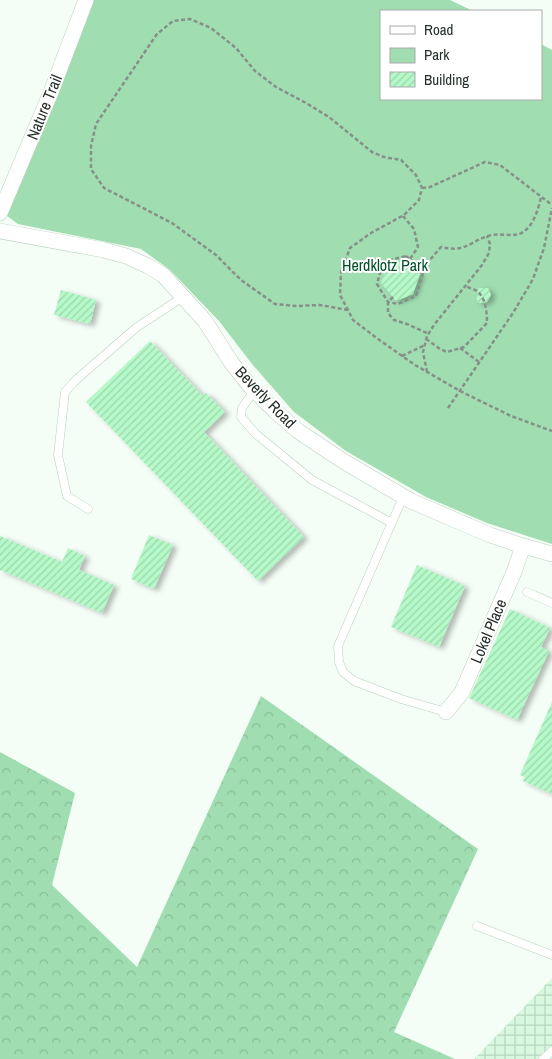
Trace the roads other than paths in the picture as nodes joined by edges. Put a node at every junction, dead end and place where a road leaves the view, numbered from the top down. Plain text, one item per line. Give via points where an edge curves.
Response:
1 (86, 0) edge
2 (0, 213) edge
3 (0, 231) edge
4 (183, 297) junction
5 (254, 390) junction
6 (403, 497) junction
7 (88, 509) dead end
8 (392, 523) junction
9 (523, 546) junction
10 (552, 554) edge
11 (527, 592) dead end
12 (552, 603) edge
13 (446, 712) joint
14 (477, 926) dead end
15 (552, 955) edge
16 (552, 1051) edge
17 (543, 1059) edge

1 - 2 street, Nature Trail
3 - 4 street, Beverly Road via 126,256 163,275
4 - 5 street, Beverly Road
4 - 7 lane via 137,328 65,392 58,456 67,496
5 - 6 street, Beverly Road via 298,431
5 - 8 lane via 242,408 241,417 256,434 312,480
6 - 8 lane
6 - 9 street, Beverly Road
8 - 13 lane via 338,646 339,662 354,681
9 - 10 street, Beverly Road
9 - 13 street, Lokel Place via 462,692
11 - 12 lane
14 - 15 lane
16 - 17 lane

